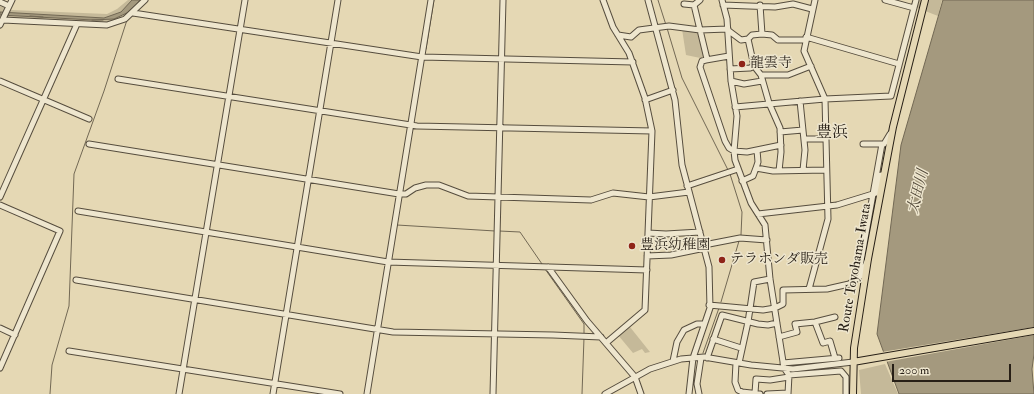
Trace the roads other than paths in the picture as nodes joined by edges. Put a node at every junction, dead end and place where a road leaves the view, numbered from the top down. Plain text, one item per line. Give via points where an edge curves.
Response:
1 (12, 0) edge
2 (145, 0) edge
3 (245, 0) edge
4 (338, 0) edge
5 (430, 0) edge
6 (503, 0) edge
7 (604, 0) edge
8 (648, 0) edge
9 (700, 0) edge
10 (814, 0) edge
11 (885, 0) edge
12 (916, 0) edge
13 (925, 0) edge
14 (0, 2) edge
15 (722, 3) edge
16 (684, 4) dead end
17 (761, 4) edge
18 (694, 6) junction
19 (9, 7) junction
20 (914, 8) junction
21 (812, 9) junction
22 (133, 13) junction
23 (2, 21) edge
24 (77, 24) junction
25 (240, 28) junction
26 (656, 29) junction
27 (700, 30) junction
28 (729, 30) junction
29 (762, 34) junction
30 (618, 35) junction
31 (748, 39) junction
32 (806, 39) junction
33 (331, 43) junction
34 (729, 56) junction
35 (422, 57) junction
36 (707, 59) junction
37 (502, 60) junction
38 (633, 62) junction
39 (899, 64) junction
40 (754, 66) junction
41 (811, 66) junction
42 (730, 70) junction
43 (760, 74) junction
44 (118, 79) dead end
45 (0, 81) edge
46 (731, 81) junction
47 (762, 81) junction
48 (673, 90) junction
49 (229, 95) junction
50 (825, 99) junction
51 (43, 100) junction
52 (645, 100) junction
53 (800, 101) junction
54 (769, 103) junction
55 (735, 107) junction
56 (320, 111) junction
57 (88, 119) dead end
58 (410, 125) junction
59 (499, 129) junction
60 (892, 129) junction
61 (803, 130) junction
62 (652, 131) junction
63 (780, 132) junction
64 (804, 139) junction
65 (826, 139) junction
66 (89, 144) dead end
67 (863, 144) dead end
68 (882, 144) junction
69 (781, 145) junction
70 (757, 150) junction
71 (734, 151) junction
72 (218, 164) junction
73 (885, 167) junction
74 (756, 168) junction
75 (738, 169) junction
76 (803, 170) junction
77 (826, 170) junction
78 (779, 171) junction
79 (308, 179) junction
80 (742, 181) junction
81 (687, 186) junction
82 (689, 192) junction
83 (399, 194) junction
84 (873, 194) junction
85 (649, 196) junction
86 (0, 197) edge
87 (498, 197) junction
88 (0, 205) edge
89 (827, 206) junction
90 (78, 211) dead end
91 (877, 212) junction
92 (758, 214) junction
93 (868, 219) junction
94 (207, 232) junction
95 (700, 232) junction
96 (648, 233) junction
97 (767, 240) junction
98 (297, 247) junction
99 (705, 247) junction
100 (647, 256) junction
101 (868, 259) junction
102 (388, 262) junction
103 (496, 266) junction
104 (548, 267) junction
105 (647, 270) junction
106 (770, 279) junction
107 (858, 279) junction
108 (76, 280) dead end
109 (809, 289) junction
110 (196, 300) junction
111 (709, 305) junction
112 (775, 308) junction
113 (750, 309) junction
114 (286, 315) junction
115 (835, 317) dead end
116 (748, 322) junction
117 (815, 322) junction
118 (777, 323) junction
119 (704, 324) junction
120 (0, 328) edge
121 (377, 330) junction
122 (1034, 331) edge
123 (15, 335) junction
124 (494, 335) junction
125 (601, 337) junction
126 (779, 337) junction
127 (714, 339) junction
128 (606, 343) junction
129 (741, 348) junction
130 (69, 351) dead end
131 (693, 358) junction
132 (704, 358) junction
133 (673, 361) junction
134 (853, 362) junction
135 (737, 363) junction
136 (784, 366) junction
137 (0, 368) edge
138 (183, 368) junction
139 (789, 376) junction
140 (635, 377) junction
141 (275, 383) junction
142 (608, 393) edge
143 (741, 393) edge
144 (788, 393) edge
145 (179, 394) edge
146 (273, 394) edge
147 (340, 394) edge
148 (366, 394) edge
149 (493, 394) edge
150 (641, 394) edge
151 (689, 394) edge
152 (699, 394) edge
153 (756, 394) edge
154 (767, 394) edge
155 (846, 394) edge
156 (853, 394) edge

1 - 19 street
2 - 22 street
3 - 25 street
4 - 33 street
5 - 35 street
6 - 37 street
7 - 30 street
8 - 26 street
9 - 18 street
10 - 21 street
11 - 20 street
12 - 20 street
13 - 60 main road, Route Toyohama-Iwata
14 - 19 street
15 - 17 street
15 - 28 street
16 - 18 street
17 - 21 street via 775,7 793,4
17 - 29 street
18 - 27 street
19 - 23 street
20 - 39 street
21 - 32 street
22 - 24 street via 125,19 107,25
22 - 25 street
23 - 24 street
24 - 51 street
25 - 33 street
25 - 49 street
26 - 27 street via 676,26
26 - 30 street via 639,30 631,37
26 - 48 street
27 - 28 street
27 - 36 street
28 - 31 street via 742,40
28 - 34 street
29 - 31 street via 752,35
29 - 32 street via 775,36 778,40
30 - 38 street
31 - 40 street
32 - 39 street
32 - 41 street via 804,51
33 - 35 street
33 - 56 street
34 - 36 street
34 - 42 street
35 - 37 street
35 - 58 street
36 - 71 street via 700,67 725,141
37 - 38 street
37 - 59 street
38 - 52 street
39 - 50 street via 891,96
40 - 42 street
40 - 43 street
41 - 43 street via 788,75
41 - 50 street
42 - 46 street
43 - 47 street
44 - 49 street
45 - 51 street
46 - 47 street via 744,84
46 - 55 street
47 - 54 street
48 - 52 street
48 - 81 street
49 - 56 street
49 - 72 street
50 - 53 street
50 - 65 street
51 - 57 street
51 - 86 street
52 - 62 street
53 - 54 street
53 - 61 street
54 - 55 street
54 - 63 street
55 - 71 street via 737,116
56 - 58 street
56 - 79 street
58 - 59 street
58 - 83 street
59 - 62 street
59 - 87 street
60 - 68 street via 885,144
60 - 73 main road, Route Toyohama-Iwata
61 - 63 street
61 - 64 street
62 - 85 street
63 - 69 street
64 - 65 street
64 - 76 street
65 - 77 street
66 - 72 street
67 - 68 street
68 - 84 street
69 - 70 street
69 - 78 street
70 - 71 street
70 - 74 street
71 - 75 street
72 - 79 street
72 - 94 street
73 - 84 street via 876,193
73 - 91 main road, Route Toyohama-Iwata
74 - 78 street
74 - 80 street via 753,176
75 - 80 street
75 - 81 street
76 - 77 street
76 - 78 street
77 - 89 street
79 - 83 street
79 - 98 street
80 - 92 street
81 - 82 street
82 - 85 street
82 - 95 street
83 - 87 street via 406,194 426,185 438,185 468,196
83 - 102 street
84 - 89 street
84 - 93 street
85 - 87 street via 618,193 591,200
85 - 96 street
87 - 103 street
88 - 123 street via 60,231
89 - 92 street
89 - 109 street via 828,219
90 - 94 street
91 - 93 street via 871,220
91 - 101 main road, Route Toyohama-Iwata
92 - 97 street via 765,225
93 - 107 street
94 - 98 street
94 - 110 street
95 - 96 street
95 - 99 street
96 - 100 street
97 - 99 street via 740,238
97 - 106 street
98 - 102 street
98 - 114 street
99 - 100 street via 671,255
99 - 111 street via 709,267
100 - 105 street
101 - 107 street
101 - 134 main road, Route Toyohama-Iwata
102 - 103 street
102 - 121 street
103 - 104 street
103 - 124 street
104 - 105 street
104 - 125 street
105 - 128 street via 645,310
106 - 112 street
106 - 113 street via 754,282
107 - 109 street via 837,288
108 - 110 street
109 - 112 street via 784,290 783,304
110 - 114 street
110 - 138 street
111 - 113 street
111 - 119 street
112 - 113 street
112 - 118 street
113 - 116 street
114 - 121 street
114 - 141 street
115 - 117 street
116 - 118 street via 768,325
116 - 127 street via 722,315
116 - 129 street
117 - 126 street via 795,324 797,332
117 - 136 street via 823,343 830,341 837,358
118 - 126 street
119 - 131 street
119 - 133 street via 697,324 684,330 677,342
120 - 123 street
121 - 124 street
121 - 148 street
122 - 134 main road
123 - 137 street
124 - 125 street via 553,334
124 - 149 street
125 - 128 street
126 - 136 street
127 - 129 street
127 - 132 street
128 - 140 street
129 - 135 street
130 - 138 street
131 - 132 street
131 - 133 street
131 - 151 street
132 - 135 street
132 - 152 street via 697,384
133 - 140 street
134 - 136 street via 814,367
134 - 156 main road, Route Toyohama-Iwata
135 - 136 street
135 - 143 street via 735,382
136 - 139 street
138 - 141 street
138 - 145 street
139 - 144 street
139 - 153 street via 770,380 756,378
139 - 155 street via 841,371 846,377
140 - 142 street
140 - 150 street
141 - 146 street
141 - 147 street
143 - 153 street
144 - 154 street

